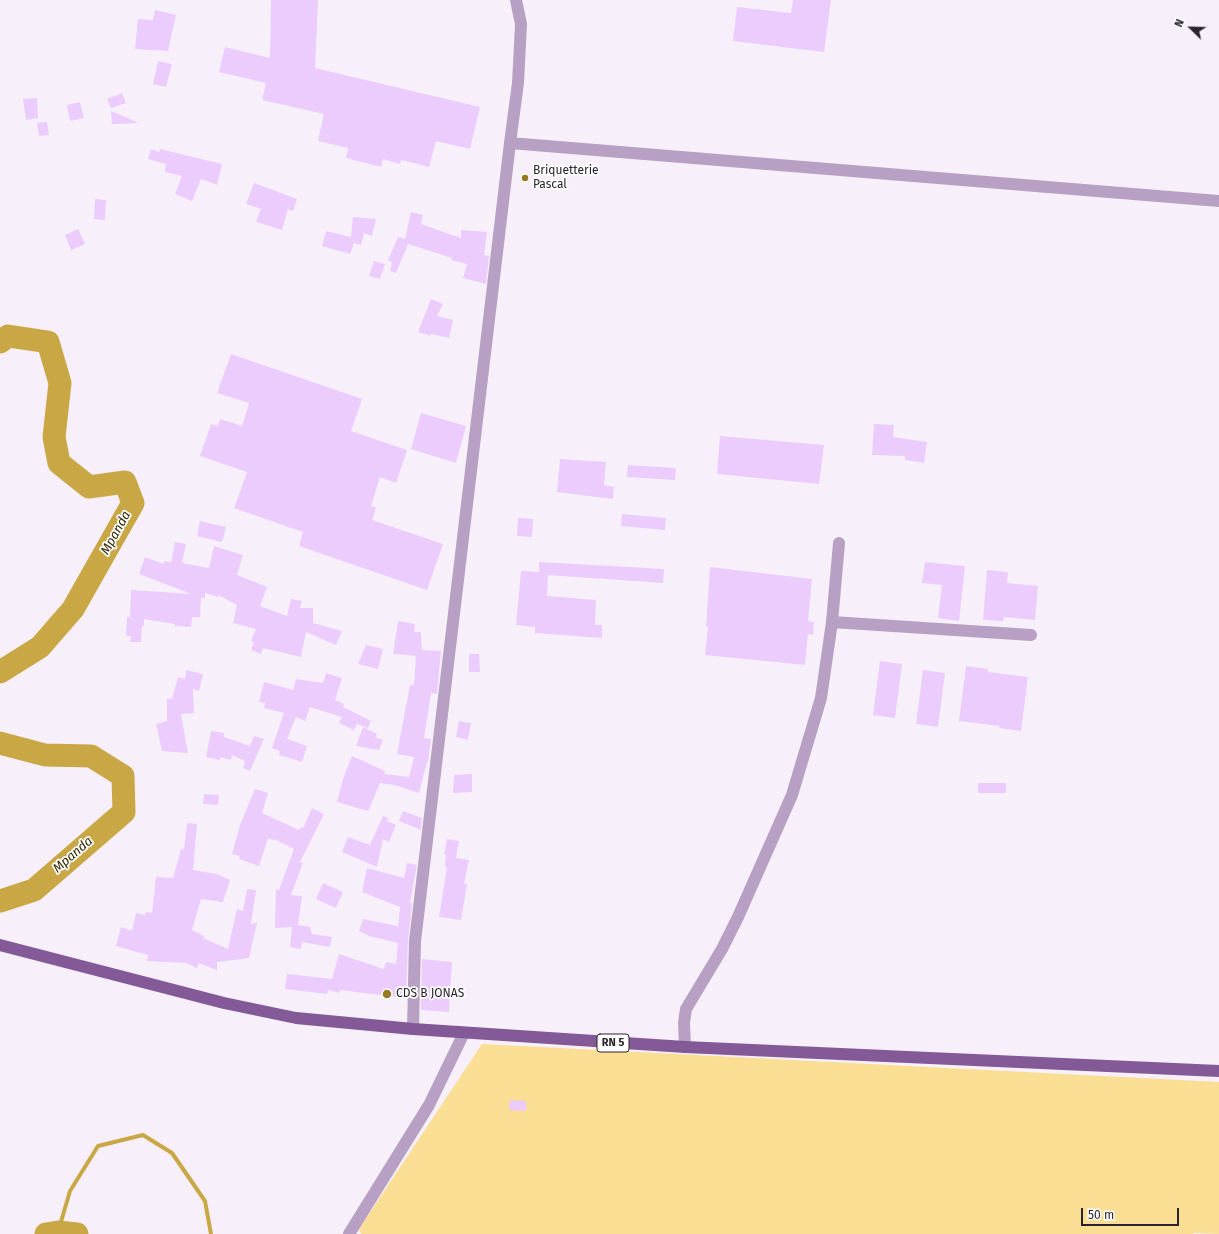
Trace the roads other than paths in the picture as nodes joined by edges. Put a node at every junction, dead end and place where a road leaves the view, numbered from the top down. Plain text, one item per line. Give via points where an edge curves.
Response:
1 (516, 0) edge
2 (510, 143) junction
3 (1219, 201) edge
4 (839, 543) dead end
5 (832, 622) junction
6 (1031, 635) dead end
7 (0, 945) edge
8 (412, 1029) junction
9 (464, 1033) junction
10 (685, 1048) junction
11 (1219, 1071) edge
12 (349, 1234) edge

1 - 2 street via 521,24 518,83
2 - 3 street
2 - 8 street via 415,941
4 - 5 street
5 - 6 street
5 - 10 street via 821,698 792,795 738,917 686,1009
7 - 8 main road, RN 5 via 217,1001 296,1018
8 - 9 main road, RN 5
9 - 10 main road, RN 5
9 - 12 street via 428,1105
10 - 11 main road, RN 5

